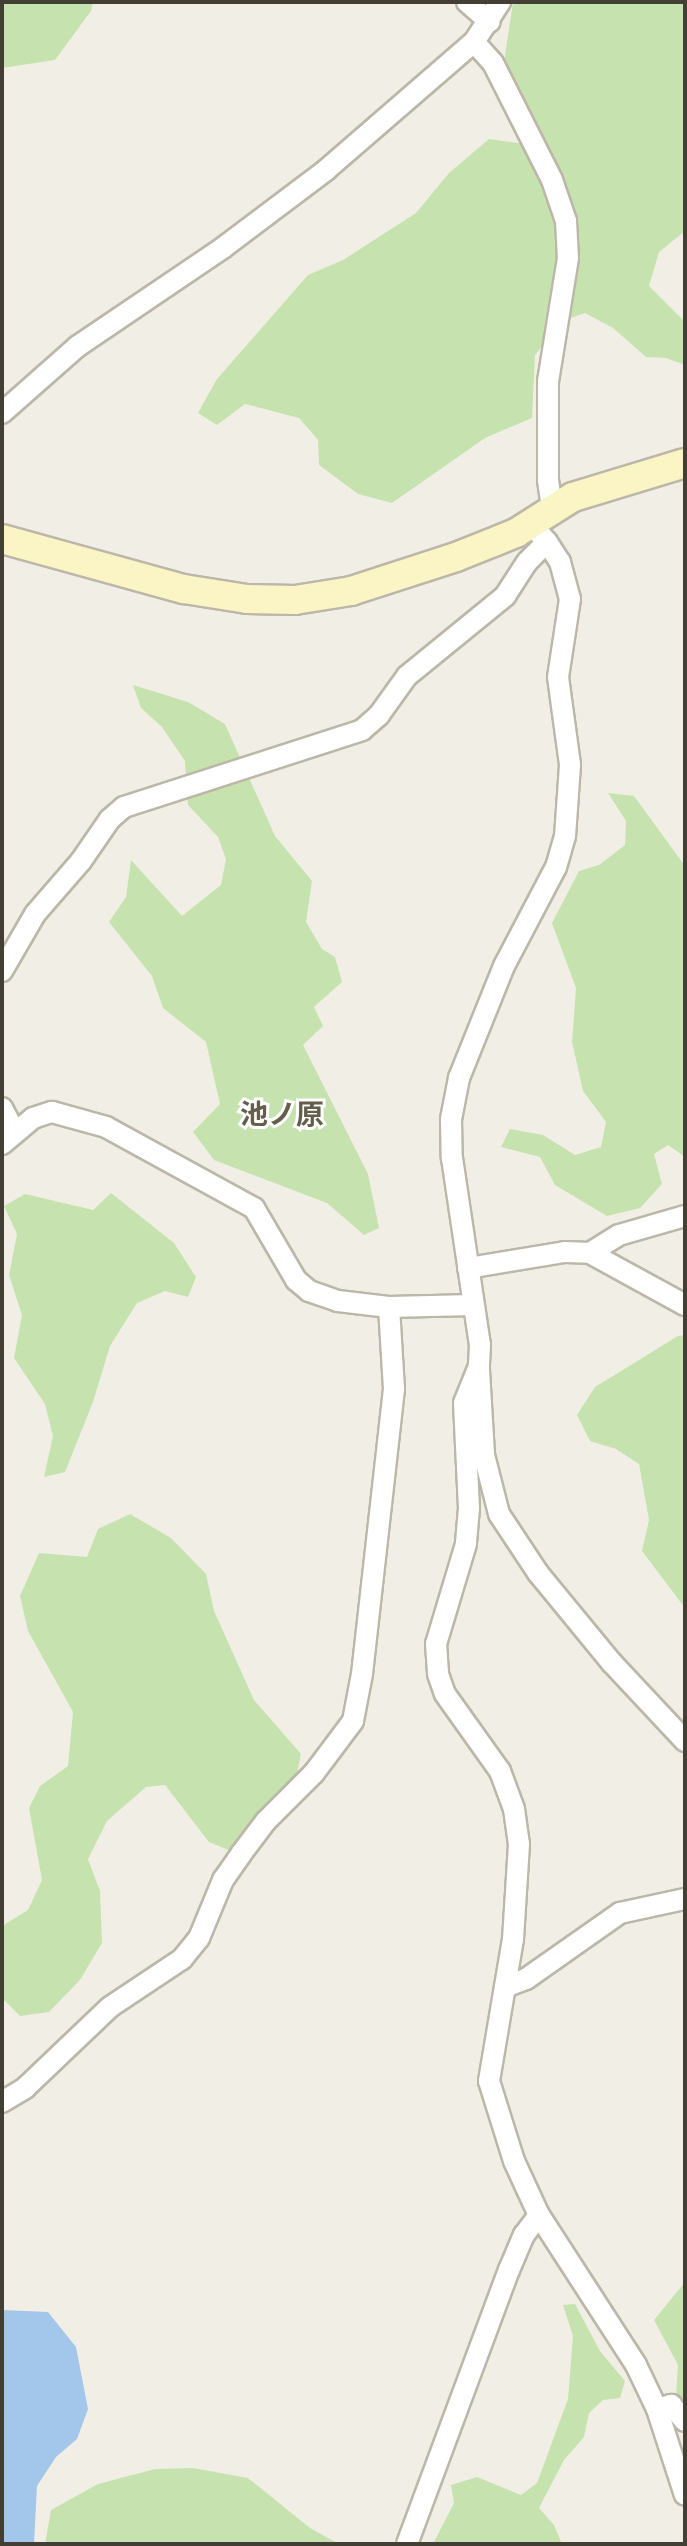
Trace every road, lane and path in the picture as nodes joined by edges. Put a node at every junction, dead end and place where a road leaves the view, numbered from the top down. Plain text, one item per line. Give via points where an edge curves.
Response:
1 (467, 2) edge
2 (500, 2) edge
3 (490, 22) junction
4 (474, 42) junction
5 (2, 413) edge
6 (685, 463) edge
7 (543, 525) junction
8 (2, 539) edge
9 (2, 971) edge
10 (2, 1108) edge
11 (8, 1138) edge
12 (685, 1216) edge
13 (590, 1253) junction
14 (468, 1268) junction
15 (473, 1305) junction
16 (685, 1305) edge
17 (389, 1307) junction
18 (479, 1366) junction
19 (685, 1741) edge
20 (685, 1899) edge
21 (505, 1987) junction
22 (2, 2102) edge
23 (539, 2215) junction
24 (657, 2409) junction
25 (685, 2421) edge
26 (685, 2495) edge
27 (407, 2544) edge

1 - 3 street
2 - 3 street
3 - 4 street
4 - 5 street via 326,170 78,346
4 - 7 street via 493,63 552,180 566,221 568,258 548,382
6 - 7 main road via 573,497
7 - 8 main road via 351,591 295,600 184,589
7 - 9 street via 505,596 407,676 362,730 124,807 35,914
7 - 14 street via 570,599 558,677 570,765 565,836 556,867 504,966 459,1078 451,1119 452,1158
10 - 11 street
11 - 17 street via 33,1118 52,1112 106,1127 254,1208 296,1280 309,1291 338,1301
12 - 13 street via 619,1235
13 - 14 street via 565,1252
13 - 16 street
14 - 15 street
15 - 17 street
15 - 18 street
17 - 22 street via 394,1389 353,1721 241,1854 223,1880 199,1938 182,1959 110,2007 25,2088
18 - 19 street via 484,1455 499,1514 538,1573
18 - 21 street via 464,1403 466,1544 436,1644 445,1694 500,1771 514,1809 519,1844
20 - 21 street via 620,1913 526,1979
21 - 23 street via 489,2081 514,2161
23 - 24 street via 636,2365
23 - 27 street via 509,2270
24 - 25 street via 671,2405
24 - 26 street

